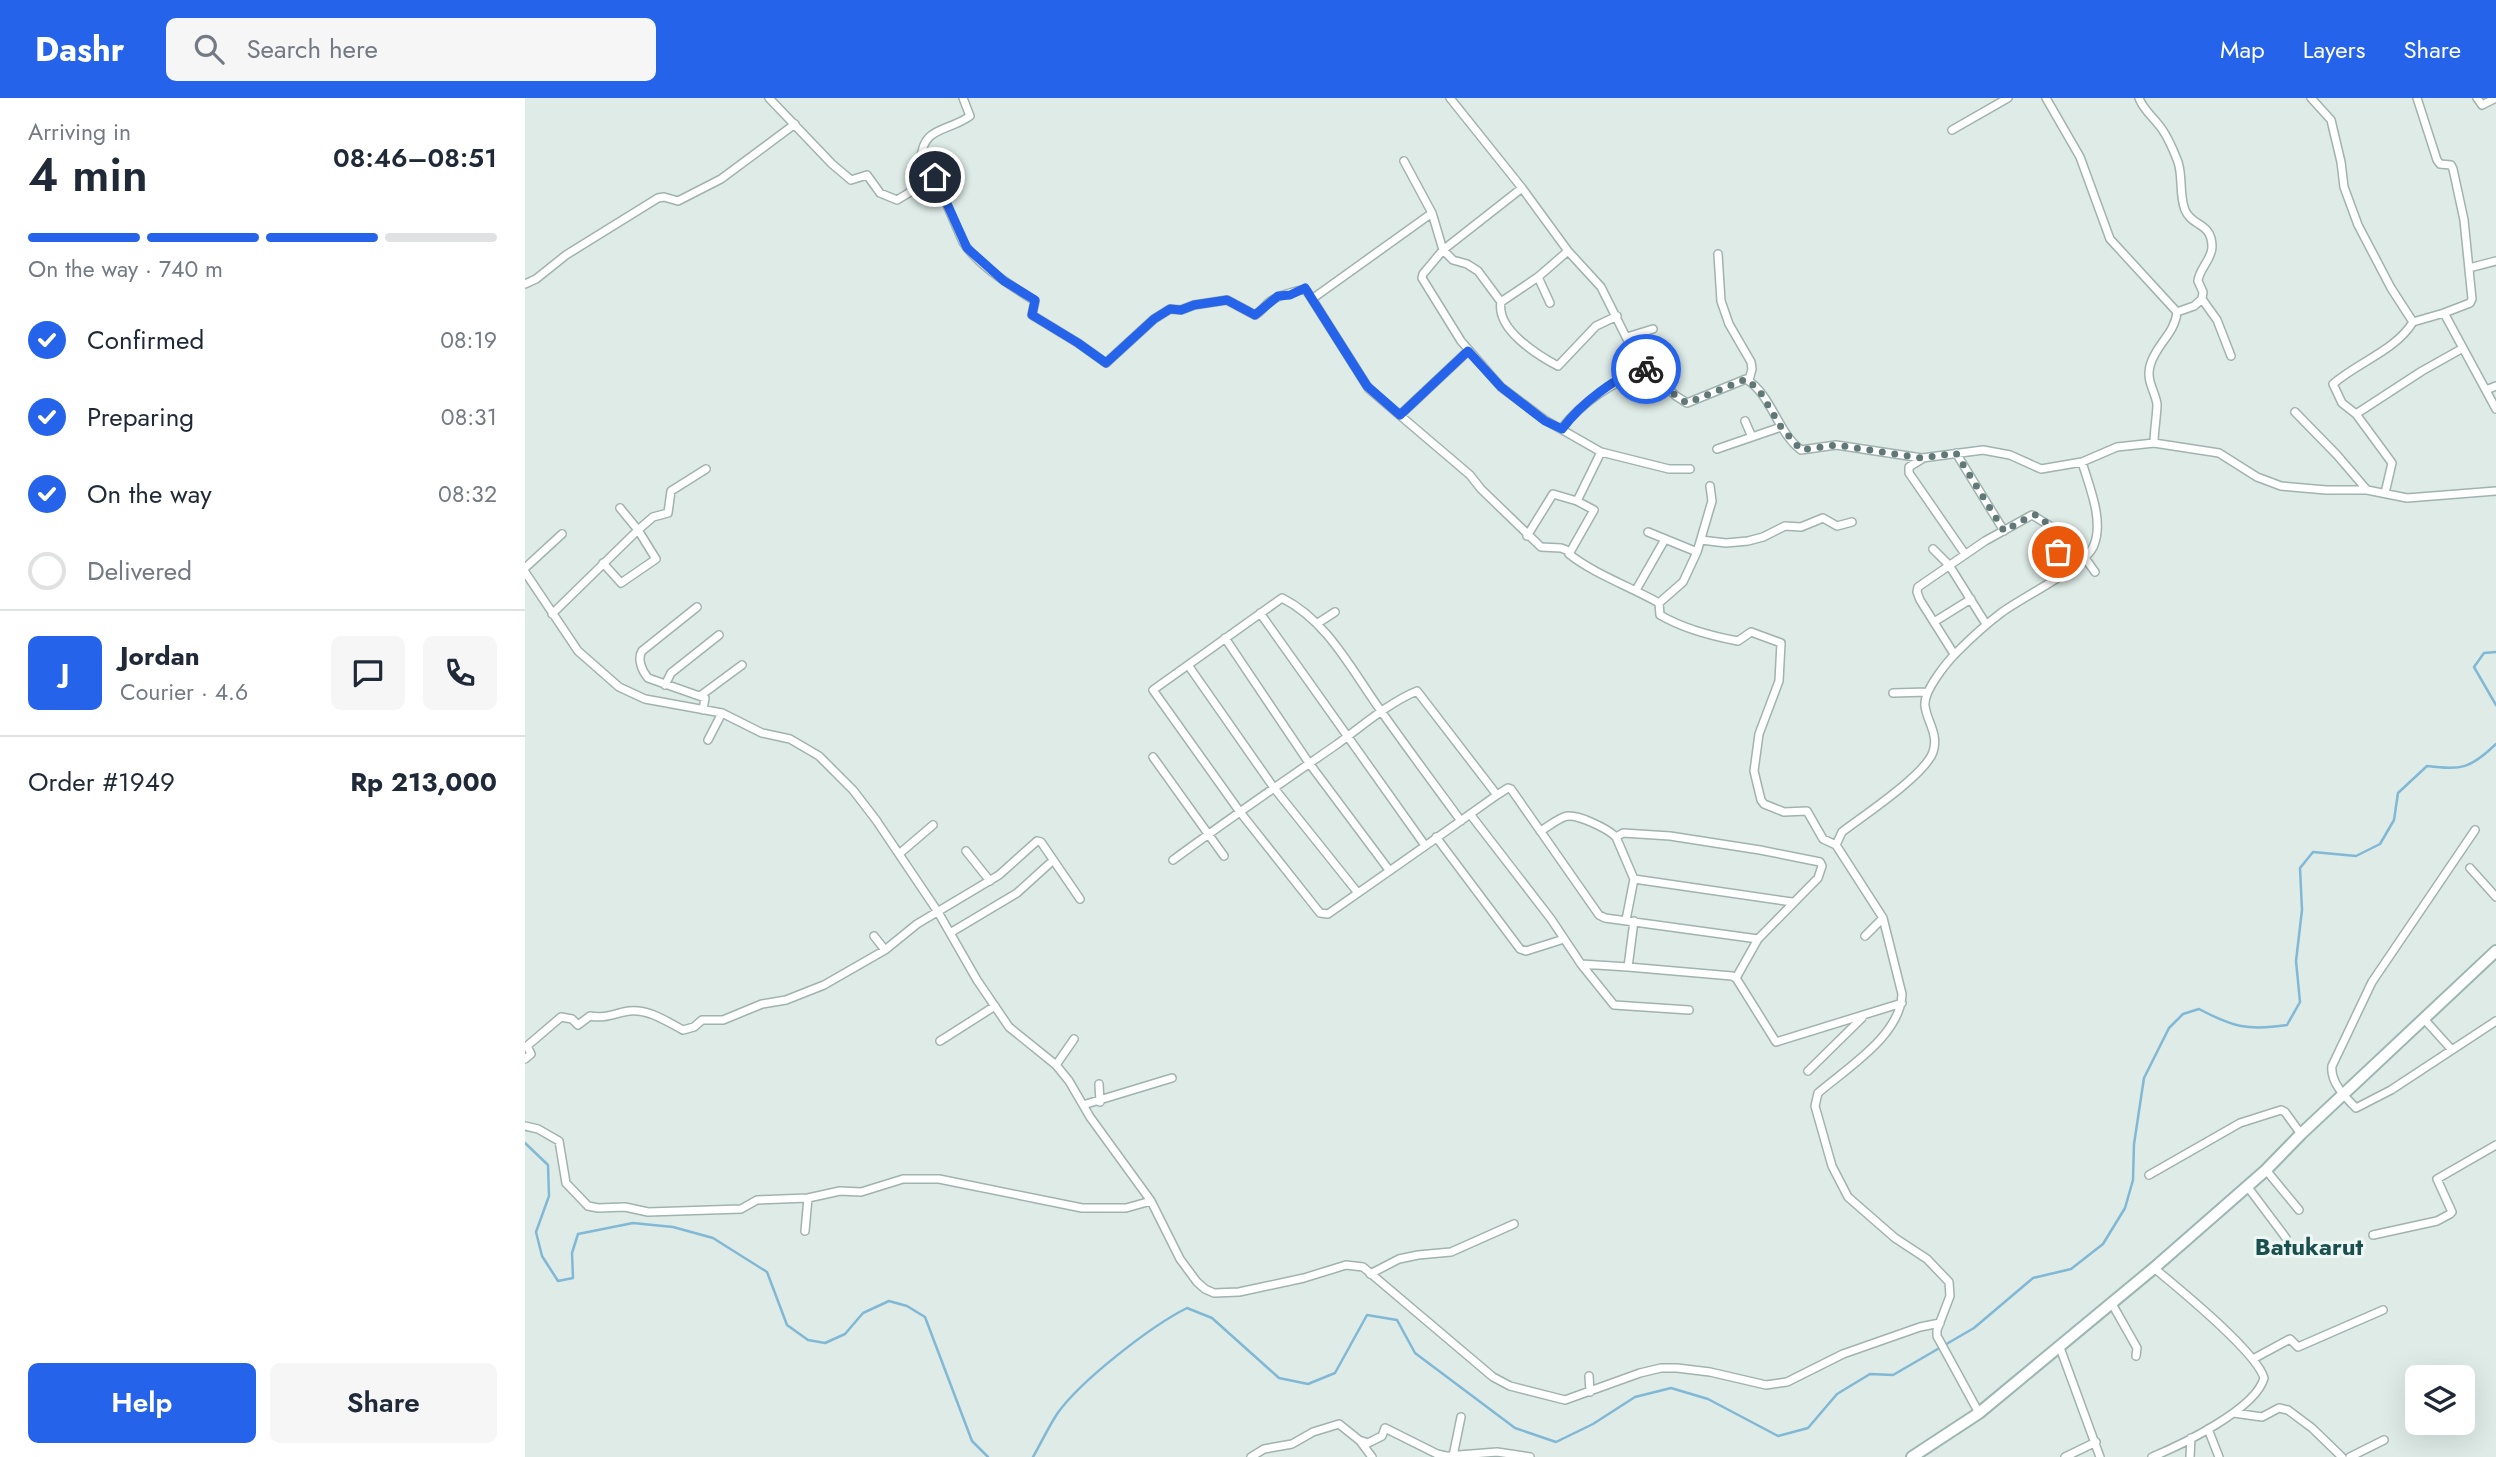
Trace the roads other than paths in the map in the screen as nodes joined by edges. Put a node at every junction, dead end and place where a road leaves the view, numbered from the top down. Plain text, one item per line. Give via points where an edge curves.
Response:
1 (769, 98) edge
2 (963, 98) edge
3 (1450, 98) edge
4 (2008, 98) edge
5 (2046, 98) edge
6 (2139, 98) edge
7 (2311, 98) edge
8 (2417, 98) edge
9 (2477, 98) edge
10 (2496, 98) edge
11 (795, 124) junction
12 (1952, 130) dead end
13 (1404, 161) dead end
14 (935, 177) junction
15 (1522, 188) junction
16 (1432, 213) junction
17 (1443, 250) junction
18 (1568, 251) junction
19 (1718, 254) dead end
20 (2496, 261) edge
21 (2469, 268) junction
22 (1538, 276) junction
23 (525, 284) edge
24 (1312, 299) junction
25 (2202, 299) junction
26 (1501, 302) junction
27 (1550, 303) dead end
28 (2177, 312) junction
29 (2444, 313) junction
30 (1617, 316) junction
31 (2413, 322) junction
32 (1653, 329) dead end
33 (1627, 337) junction
34 (2463, 348) junction
35 (1468, 351) junction
36 (2231, 356) dead end
37 (1645, 368) junction
38 (1749, 380) junction
39 (2496, 386) edge
40 (2486, 390) junction
41 (2496, 409) edge
42 (2295, 412) dead end
43 (2356, 414) junction
44 (1400, 415) junction
45 (1745, 421) dead end
46 (1781, 427) junction
47 (1562, 429) junction
48 (1752, 437) junction
49 (2154, 443) junction
50 (1717, 449) dead end
51 (1601, 452) junction
52 (1956, 453) junction
53 (1922, 458) junction
54 (2082, 462) junction
55 (706, 469) dead end
56 (1690, 469) dead end
57 (1710, 486) dead end
58 (2367, 489) junction
59 (2496, 491) edge
60 (2385, 493) junction
61 (1577, 501) junction
62 (620, 508) dead end
63 (1853, 522) dead end
64 (638, 530) junction
65 (2004, 531) junction
66 (1648, 532) dead end
67 (562, 534) dead end
68 (1527, 536) junction
69 (1701, 540) junction
70 (1664, 541) junction
71 (1933, 549) dead end
72 (1569, 551) junction
73 (1697, 552) junction
74 (1965, 554) junction
75 (2085, 558) junction
76 (603, 563) junction
77 (1949, 565) junction
78 (525, 570) edge
79 (2065, 572) junction
80 (2095, 572) dead end
81 (1636, 590) junction
82 (1971, 600) junction
83 (1659, 603) junction
84 (697, 607) dead end
85 (1335, 612) dead end
86 (552, 614) junction
87 (1260, 614) junction
88 (1934, 622) junction
89 (1318, 623) junction
90 (1986, 624) junction
91 (719, 635) dead end
92 (1225, 638) junction
93 (1954, 654) junction
94 (742, 665) dead end
95 (1188, 665) junction
96 (664, 685) junction
97 (1927, 692) junction
98 (1893, 693) dead end
99 (701, 696) junction
100 (703, 710) junction
101 (1381, 712) junction
102 (722, 713) junction
103 (1349, 736) junction
104 (708, 740) dead end
105 (1153, 757) dead end
106 (1309, 763) junction
107 (1274, 788) junction
108 (1497, 795) junction
109 (1240, 812) junction
110 (1470, 814) junction
111 (1461, 821) junction
112 (933, 825) dead end
113 (2475, 830) dead end
114 (1540, 831) junction
115 (1207, 835) junction
116 (1436, 837) junction
117 (1616, 837) junction
118 (1424, 844) junction
119 (1833, 844) junction
120 (966, 851) dead end
121 (899, 854) junction
122 (1224, 856) dead end
123 (1173, 860) dead end
124 (1049, 864) dead end
125 (2470, 868) dead end
126 (1389, 870) junction
127 (1634, 879) junction
128 (990, 881) junction
129 (1357, 893) junction
130 (2496, 897) edge
131 (1080, 899) dead end
132 (1793, 902) junction
133 (938, 912) junction
134 (1883, 918) junction
135 (1630, 921) junction
136 (950, 933) junction
137 (874, 936) dead end
138 (1865, 936) dead end
139 (1564, 939) junction
140 (1758, 939) junction
141 (884, 950) junction
142 (2496, 951) edge
143 (1581, 964) junction
144 (1628, 967) junction
145 (1736, 978) junction
146 (1902, 1003) junction
147 (995, 1006) junction
148 (1689, 1010) dead end
149 (1865, 1015) junction
150 (2424, 1019) junction
151 (2496, 1021) edge
152 (1074, 1039) dead end
153 (940, 1041) dead end
154 (2452, 1050) junction
155 (525, 1059) edge
156 (1056, 1065) junction
157 (1808, 1071) dead end
158 (1172, 1078) dead end
159 (1100, 1084) dead end
160 (2343, 1095) junction
161 (1100, 1102) junction
162 (1083, 1105) junction
163 (525, 1126) edge
164 (2301, 1134) junction
165 (2496, 1145) edge
166 (2266, 1170) junction
167 (2149, 1175) dead end
168 (2247, 1186) junction
169 (807, 1198) junction
170 (1151, 1201) junction
171 (2299, 1210) dead end
172 (1514, 1224) dead end
173 (804, 1231) dead end
174 (2373, 1235) dead end
175 (2286, 1238) dead end
176 (2154, 1268) junction
177 (1370, 1274) junction
178 (2111, 1302) junction
179 (2383, 1310) dead end
180 (1940, 1324) junction
181 (2059, 1345) junction
182 (2136, 1356) dead end
183 (2253, 1359) junction
184 (1590, 1376) dead end
185 (1590, 1392) junction
186 (1979, 1413) junction
187 (2234, 1413) junction
188 (1461, 1418) dead end
189 (2207, 1429) junction
190 (2190, 1438) junction
191 (1359, 1440) junction
192 (2384, 1440) dead end
193 (2096, 1442) junction
194 (1453, 1456) edge
195 (1251, 1457) edge
196 (1372, 1457) edge
197 (1530, 1457) edge
198 (1912, 1457) edge
199 (2065, 1457) edge
200 (2101, 1457) edge
201 (2153, 1457) edge
202 (2190, 1457) edge
203 (2219, 1457) edge
204 (2342, 1457) edge
205 (2350, 1457) edge

1 - 11 street
2 - 14 street via 969,118 929,136 921,147 921,160
3 - 15 street
4 - 12 street
5 - 28 street via 2080,157 2110,239
6 - 25 street via 2179,164 2185,209 2206,227 2210,237 2211,252 2197,278
7 - 31 street via 2331,120 2344,187 2358,225
8 - 21 street via 2437,160 2453,169
9 - 10 street via 2482,105
11 - 14 street via 851,180 867,175 880,193 894,200
11 - 23 street via 718,181 678,201 658,198
13 - 16 street
14 - 24 street via 967,248 1004,281 1035,300 1032,315 1106,363 1170,309 1227,300 1255,315 1278,296 1302,289
15 - 17 street
15 - 18 street
16 - 17 street
16 - 24 street
17 - 26 street via 1478,271
17 - 35 street via 1422,278
18 - 22 street
18 - 30 street via 1601,287
19 - 38 street via 1721,301 1751,362
20 - 21 street
21 - 29 street via 2472,301
22 - 26 street
22 - 27 street
24 - 44 street via 1367,386
25 - 28 street
25 - 36 street via 2217,320
26 - 30 street via 1505,320 1517,338 1558,366 1596,326
28 - 49 street via 2174,326 2150,366 2150,387 2157,401
29 - 31 street
29 - 34 street
30 - 33 street
31 - 43 street via 2405,334 2333,384 2341,403
32 - 33 street
33 - 37 street
34 - 40 street
34 - 43 street
35 - 44 street
35 - 47 street via 1501,387
37 - 38 street via 1687,403
37 - 47 street via 1584,404
38 - 46 street via 1773,405
39 - 40 street
40 - 41 street
42 - 58 street
43 - 60 street via 2392,463
44 - 68 street via 1470,475
45 - 48 street
46 - 48 street
46 - 53 street via 1805,451 1836,445
47 - 51 street
48 - 50 street
49 - 54 street via 2117,447
49 - 58 street via 2219,453 2281,486
51 - 56 street via 1669,469
51 - 61 street
52 - 53 street
52 - 54 street via 1991,450 2041,469
52 - 65 street
53 - 74 street via 1909,467 1909,473
54 - 75 street via 2097,532
55 - 64 street via 671,491 668,513 653,517
57 - 69 street via 1712,502
58 - 60 street
59 - 60 street via 2429,498
61 - 68 street via 1553,494
61 - 72 street via 1594,510
62 - 64 street
63 - 69 street via 1837,526 1823,518 1748,541
64 - 76 street
64 - 76 street via 655,561 621,583
65 - 74 street
65 - 79 street via 2037,515 2057,532
66 - 70 street
67 - 78 street
68 - 72 street via 1542,548
69 - 73 street
70 - 73 street
70 - 81 street
71 - 77 street
72 - 81 street via 1602,575
73 - 83 street via 1683,582
74 - 77 street
75 - 79 street
75 - 80 street
76 - 86 street
77 - 82 street
77 - 88 street via 1917,589
78 - 86 street
79 - 90 street
81 - 83 street
82 - 88 street
82 - 90 street
83 - 119 street via 1660,614 1708,635 1738,641 1751,632 1781,643 1779,681 1759,734 1754,771 1763,803 1784,812 1805,810 1823,839
84 - 96 street via 640,653 645,675
85 - 89 street
86 - 100 street via 578,651 619,687 645,699
87 - 89 street via 1282,598
87 - 92 street
87 - 103 street
88 - 93 street
89 - 101 street
90 - 93 street
91 - 96 street via 671,673
92 - 95 street
92 - 106 street
93 - 97 street
94 - 99 street
95 - 107 street
95 - 109 street via 1153,690
96 - 99 street
97 - 98 street
97 - 119 street via 1934,750 1925,765
99 - 100 street via 706,701
100 - 102 street
101 - 103 street
101 - 108 street via 1420,692
101 - 111 street
102 - 104 street
102 - 121 street via 762,733 790,738 819,756 853,790
103 - 106 street
103 - 118 street
105 - 115 street
106 - 107 street
106 - 126 street
107 - 109 street
107 - 129 street
108 - 110 street
108 - 114 street via 1511,789
109 - 115 street
109 - 129 street via 1320,913 1328,914
110 - 111 street
110 - 139 street
111 - 116 street
112 - 121 street
113 - 160 street via 2372,982 2332,1066
114 - 117 street via 1569,816
114 - 135 street via 1599,915
115 - 122 street
115 - 123 street
116 - 118 street
116 - 139 street via 1520,949
117 - 127 street
117 - 132 street via 1623,833 1670,836 1820,862 1818,878
118 - 126 street
119 - 134 street
120 - 128 street
121 - 133 street
124 - 136 street via 1017,893
125 - 130 street
126 - 129 street
127 - 132 street
127 - 135 street
128 - 131 street via 1039,841
128 - 133 street
132 - 140 street
133 - 136 street
133 - 141 street
134 - 138 street
134 - 146 street
135 - 140 street
135 - 144 street
136 - 147 street
137 - 141 street
139 - 143 street
140 - 145 street
141 - 155 street via 824,985 723,1020 702,1020 683,1030 644,1012 590,1016 578,1025 561,1017 527,1046 531,1054
142 - 150 street
143 - 144 street
143 - 148 street via 1614,1005
144 - 145 street
145 - 149 street via 1777,1043
146 - 149 street
146 - 180 street via 1885,1035 1818,1093 1815,1106 1832,1166 1848,1197 1949,1282 1950,1296
147 - 153 street
147 - 156 street via 1009,1027
149 - 157 street
150 - 154 street
150 - 160 street
151 - 154 street
152 - 156 street
154 - 160 street via 2356,1108
156 - 162 street
158 - 161 street
159 - 161 street
160 - 164 street
161 - 162 street
162 - 170 street
163 - 169 street via 559,1141 566,1183 588,1206 648,1212 710,1211 741,1209 757,1200
164 - 166 street
164 - 167 street via 2281,1110 2240,1123
165 - 174 street via 2437,1179 2450,1214
166 - 168 street
166 - 171 street
168 - 175 street
168 - 176 street
169 - 170 street via 861,1192 903,1179 939,1179 1081,1208 1125,1208
169 - 173 street
170 - 177 street via 1180,1259 1197,1282 1214,1293 1239,1292 1351,1265
172 - 177 street via 1451,1252 1399,1259
176 - 178 street
176 - 183 street
177 - 185 street via 1502,1383 1565,1400
178 - 181 street
178 - 182 street via 2137,1348
179 - 183 street via 2298,1347 2290,1339
180 - 185 street via 1843,1354 1787,1382 1766,1385 1661,1368
180 - 186 street via 1939,1341
181 - 186 street
181 - 193 street
183 - 187 street via 2264,1374 2262,1384
184 - 185 street
186 - 198 street
187 - 189 street
187 - 204 street via 2262,1417 2279,1408 2288,1410
188 - 194 street
189 - 190 street
189 - 203 street
190 - 201 street
190 - 202 street
191 - 194 street via 1375,1441 1385,1428 1437,1454
191 - 195 street via 1339,1424
191 - 196 street
192 - 205 street
193 - 199 street
193 - 200 street
194 - 197 street via 1497,1452

